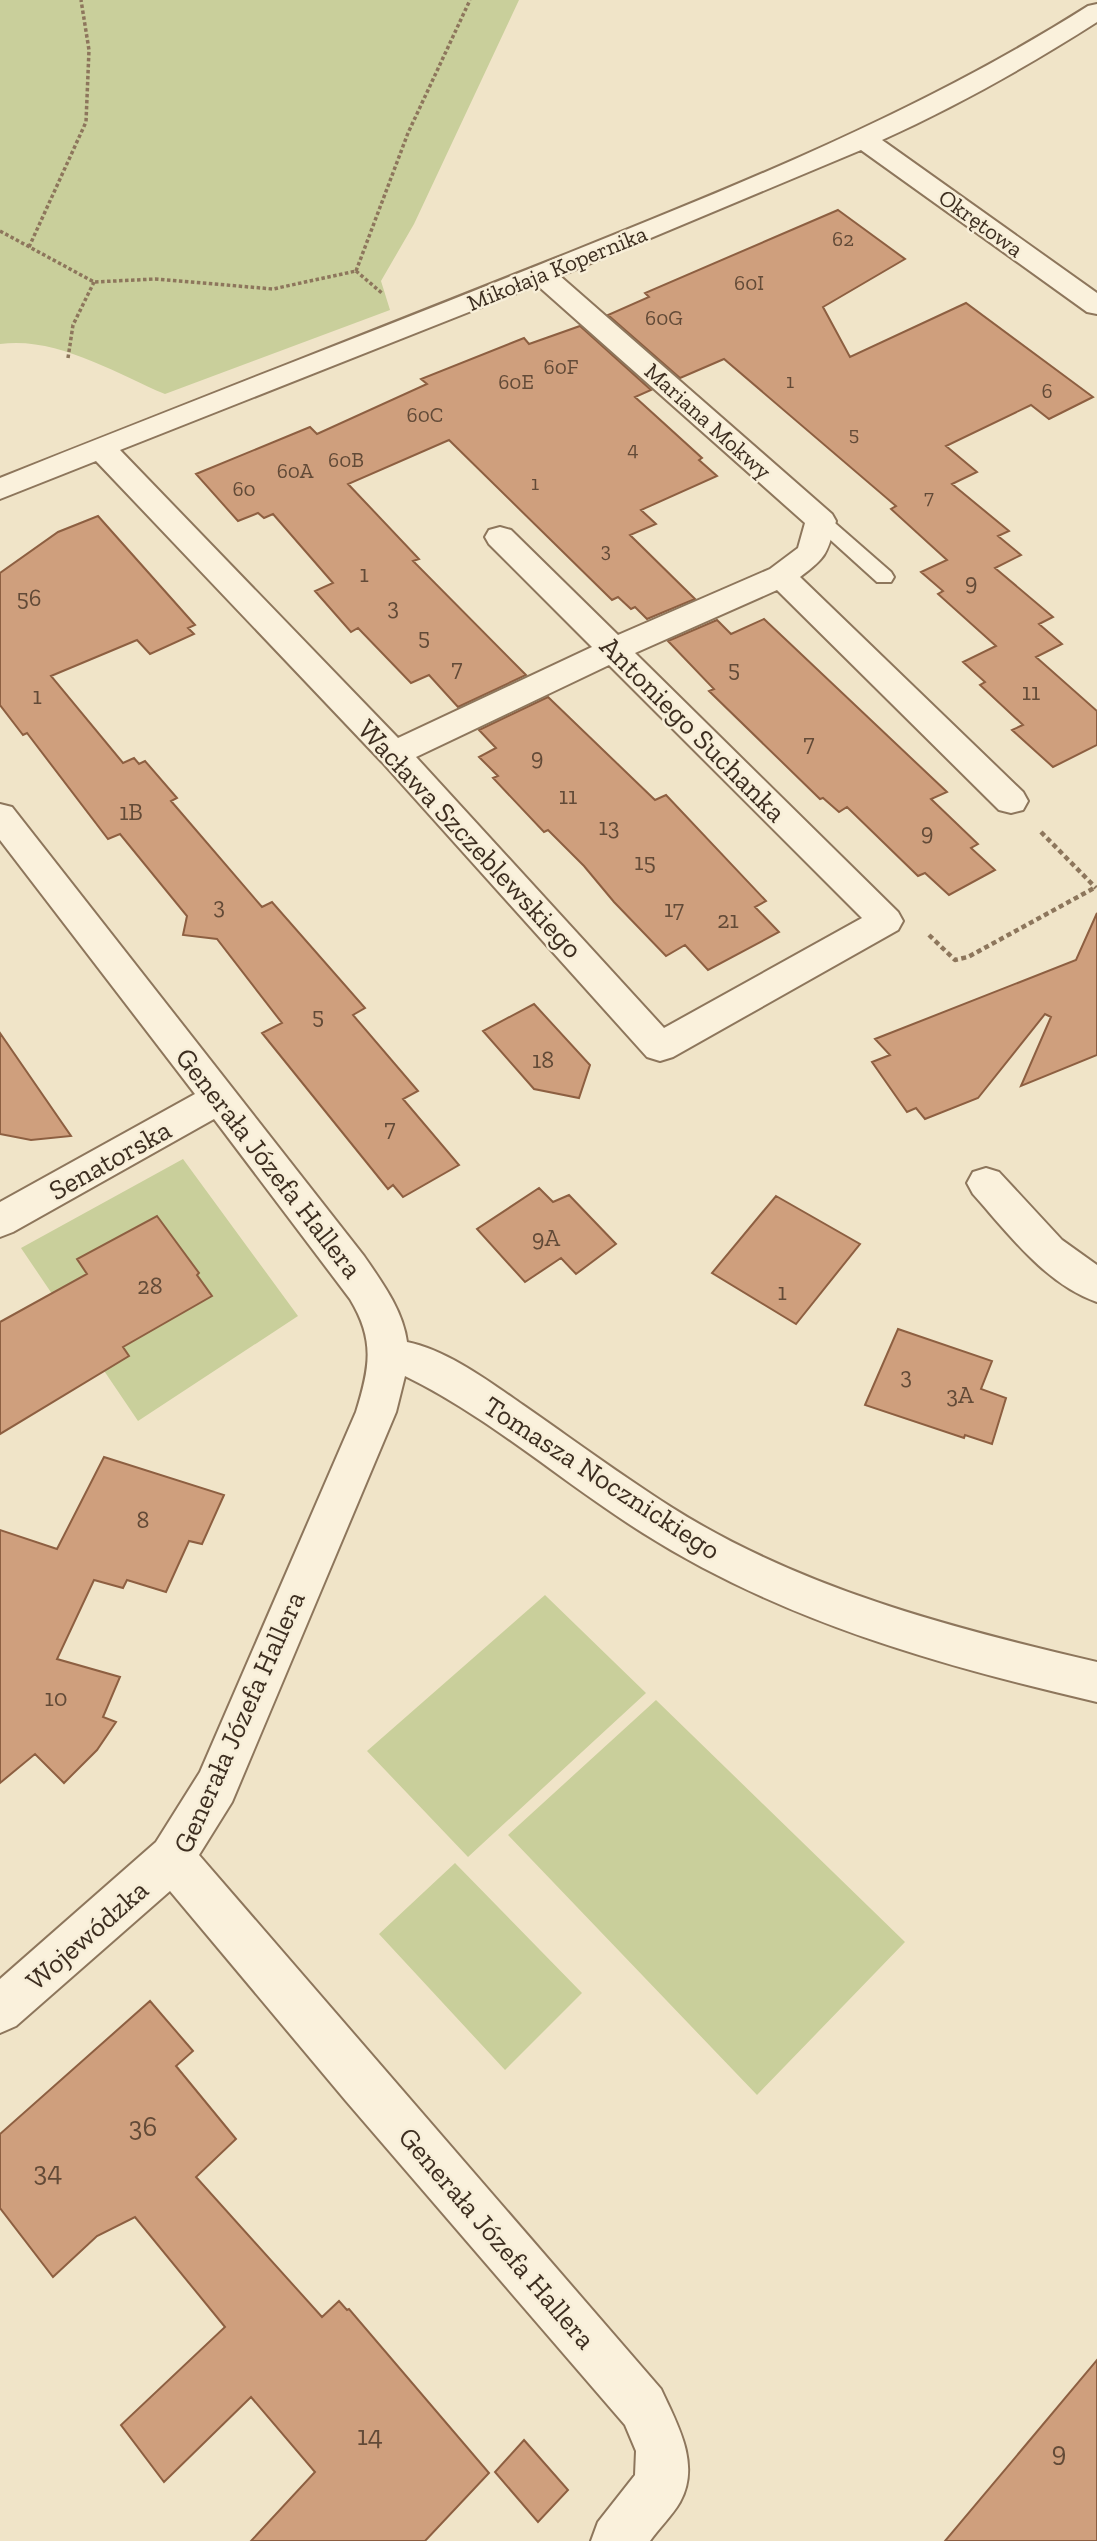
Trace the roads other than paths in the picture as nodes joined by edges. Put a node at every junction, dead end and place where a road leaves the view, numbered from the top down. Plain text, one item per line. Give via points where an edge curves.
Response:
1 (1097, 11) edge
2 (865, 140) junction
3 (542, 275) junction
4 (1097, 306) edge
5 (100, 447) junction
6 (0, 489) edge
7 (821, 521) junction
8 (500, 537) dead end
9 (781, 576) junction
10 (884, 577) dead end
11 (613, 650) junction
12 (394, 754) junction
13 (1011, 801) road end
14 (0, 816) edge
15 (886, 920) joint
16 (220, 1098) junction
17 (986, 1183) dead end
18 (0, 1221) edge
19 (1097, 1286) edge
20 (390, 1356) junction
21 (1097, 1682) edge
22 (172, 1858) junction
23 (0, 2010) edge
24 (617, 2541) edge

1 - 2 street, Mikołaja Kopernika via 1007,69
2 - 3 street, Mikołaja Kopernika
2 - 4 street, Okrętowa
3 - 5 street, Mikołaja Kopernika
3 - 7 street, Mariana Mokwy
5 - 6 street, Mikołaja Kopernika
5 - 12 street, Wacława Szczeblewskiego
7 - 9 street via 812,553
7 - 10 lane
8 - 11 street, Antoniego Suchanka
9 - 11 street
9 - 13 street
11 - 12 street
11 - 15 street, Antoniego Suchanka
12 - 15 street, Wacława Szczeblewskiego via 660,1047
14 - 16 street, Generała Józefa Hallera
16 - 18 street, Senatorska
16 - 20 street, Generała Józefa Hallera via 376,1305
17 - 19 street via 1048,1251
20 - 21 street, Tomasza Nocznickiego via 412,1360 464,1386 657,1520 735,1565 853,1613 1006,1661
20 - 22 street, Generała Józefa Hallera via 376,1412 216,1787
22 - 23 street, Wojewódzka
22 - 24 street, Generała Józefa Hallera via 643,2407 662,2450 661,2484

